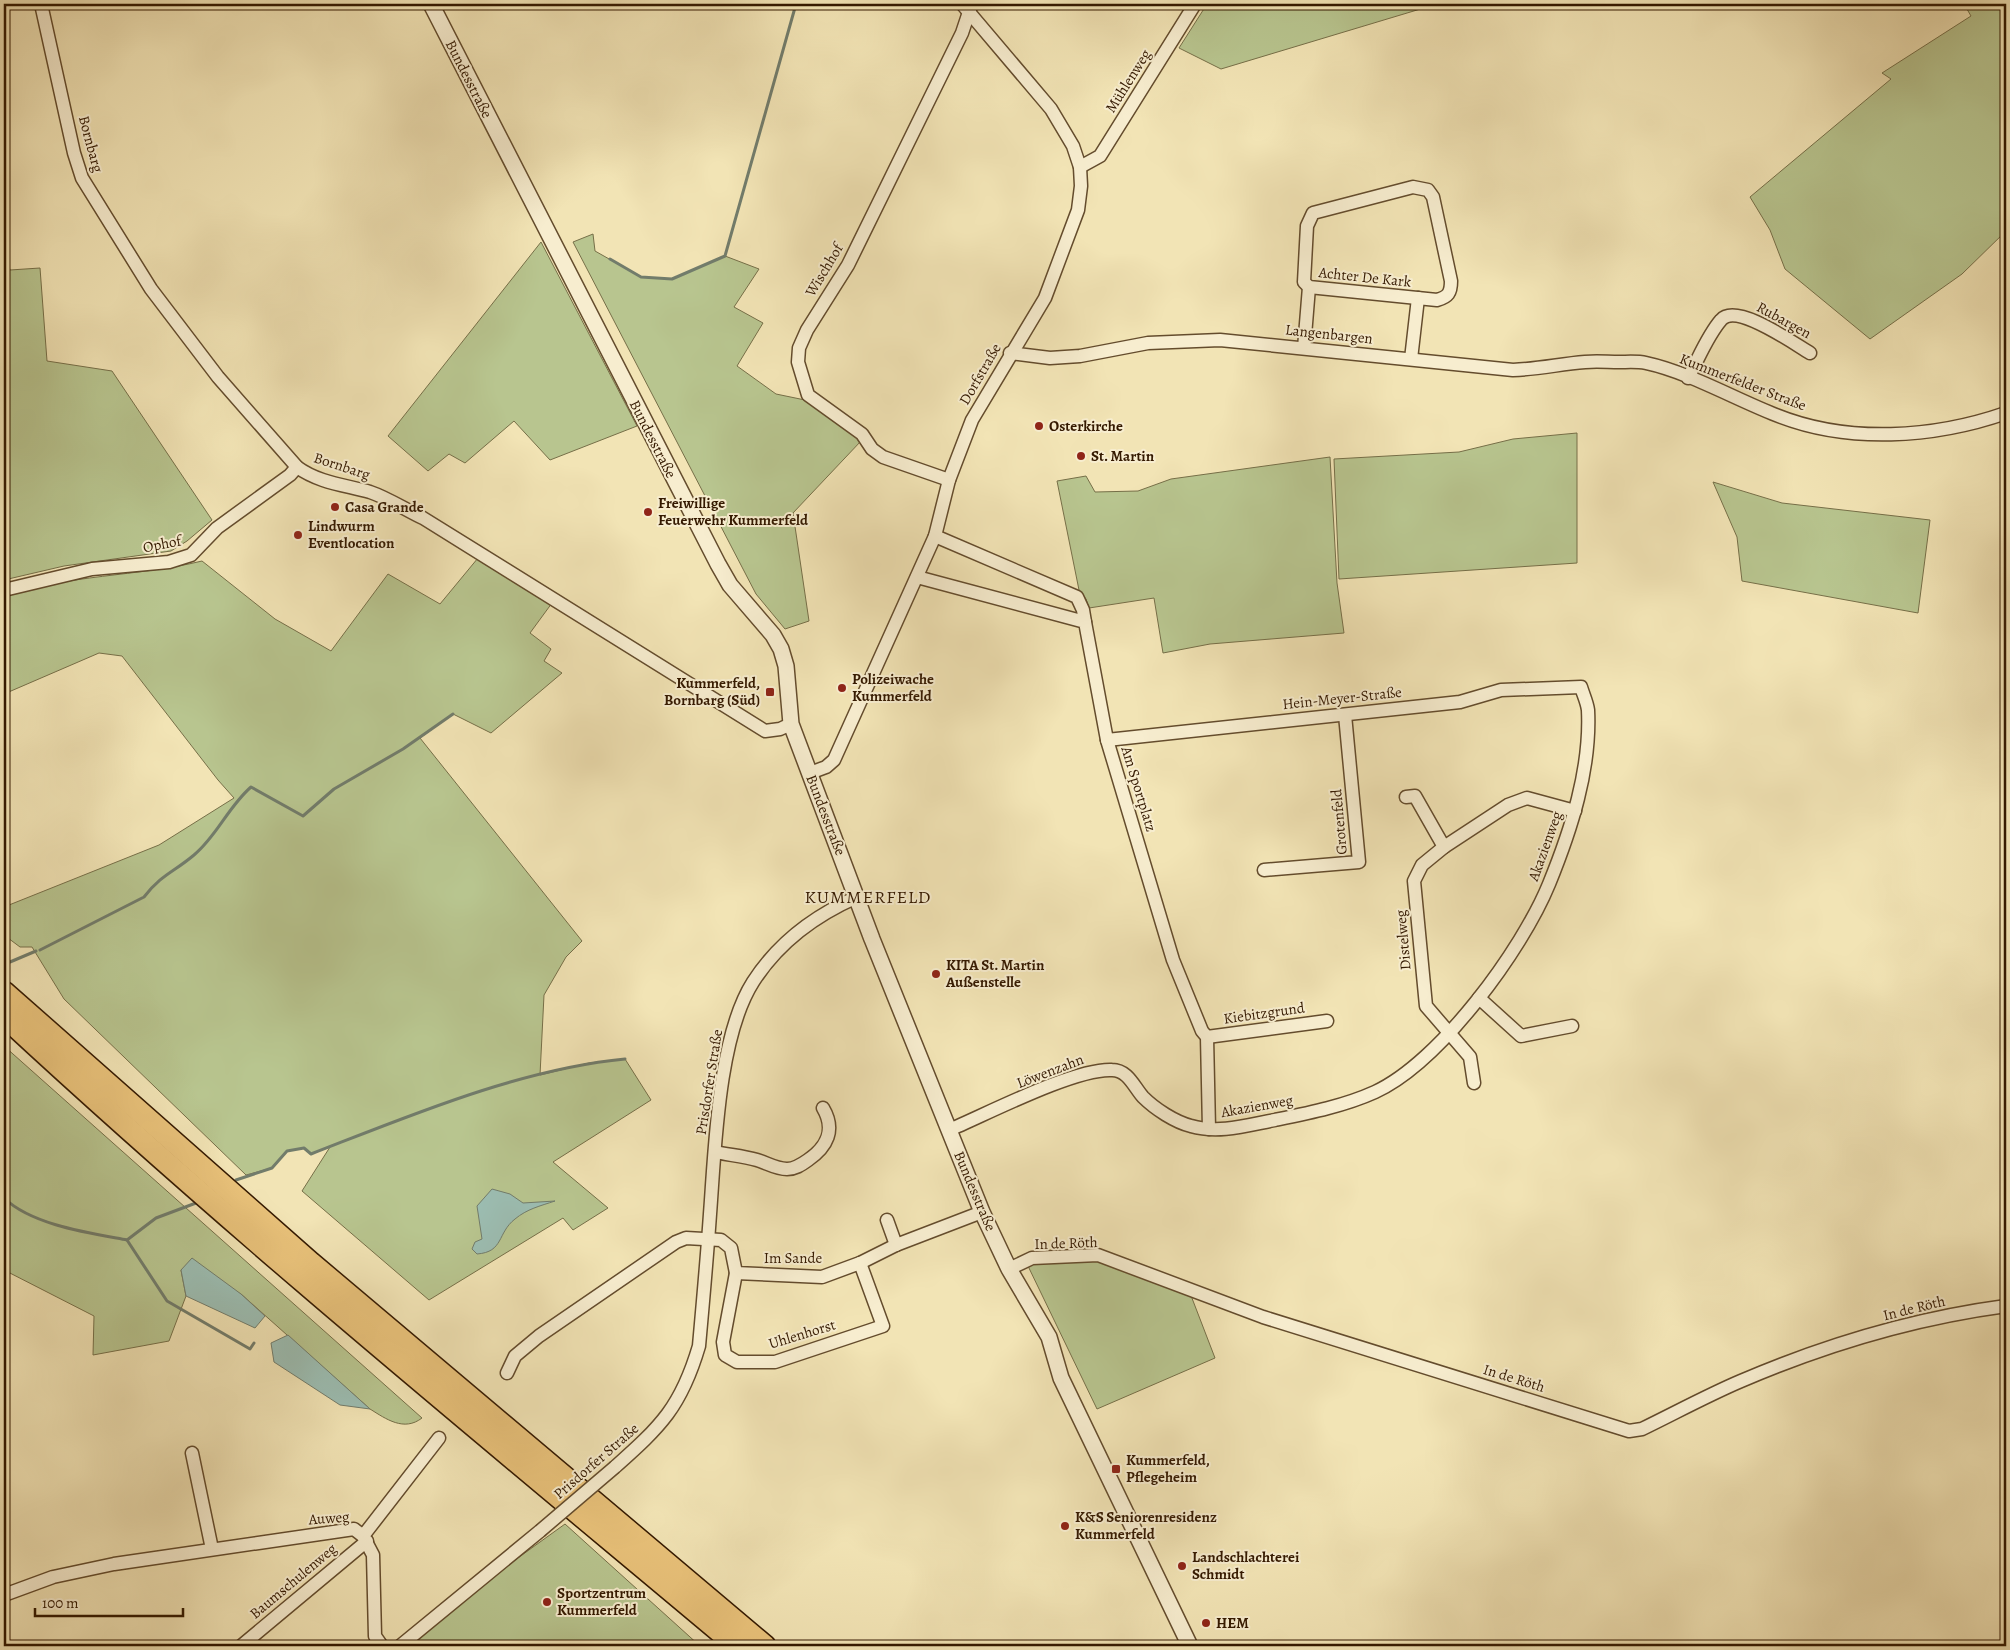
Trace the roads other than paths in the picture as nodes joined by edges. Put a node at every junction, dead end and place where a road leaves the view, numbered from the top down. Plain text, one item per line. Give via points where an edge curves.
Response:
1 (42, 4) edge
2 (431, 4) edge
3 (1196, 4) edge
4 (968, 7) edge
5 (1080, 167) junction
6 (1309, 287) junction
7 (1418, 298) junction
8 (1304, 348) junction
9 (1010, 353) junction
10 (1810, 353) dead end
11 (1411, 359) junction
12 (1645, 362) joint
13 (1688, 378) junction
14 (2006, 413) edge
15 (297, 467) junction
16 (950, 480) junction
17 (935, 536) junction
18 (917, 577) junction
19 (4, 590) edge
20 (1084, 622) junction
21 (1580, 687) joint
22 (1345, 715) junction
23 (791, 724) junction
24 (1107, 740) junction
25 (810, 773) junction
26 (1416, 796) dead end
27 (1575, 811) junction
28 (1444, 846) junction
29 (1264, 870) dead end
30 (857, 897) junction
31 (4, 992) edge
32 (1479, 998) junction
33 (4, 1016) edge
34 (1327, 1021) dead end
35 (1572, 1026) dead end
36 (1448, 1034) junction
37 (1207, 1036) junction
38 (1474, 1083) dead end
39 (823, 1108) dead end
40 (1209, 1129) junction
41 (949, 1130) junction
42 (715, 1152) junction
43 (982, 1212) junction
44 (887, 1220) dead end
45 (709, 1238) junction
46 (896, 1245) junction
47 (860, 1262) junction
48 (1009, 1269) junction
49 (736, 1273) junction
50 (2006, 1306) edge
51 (506, 1373) dead end
52 (439, 1438) dead end
53 (192, 1453) dead end
54 (365, 1538) junction
55 (212, 1549) junction
56 (4, 1595) edge
57 (241, 1646) edge
58 (382, 1646) edge
59 (400, 1646) edge
60 (736, 1646) edge
61 (765, 1646) edge
62 (1190, 1646) edge

1 - 15 street, Bornbarg via 74,153 86,185 151,289 218,377
2 - 23 street, Bundesstraße via 718,564 730,585 781,649 786,666
3 - 5 street, Mühlenweg via 1100,156
4 - 5 street, Dorfstraße via 1051,109 1073,146
4 - 16 street, Wischhof via 923,114 848,265 807,330 799,348 798,362 808,395 862,434 872,449 883,457
5 - 9 street, Dorfstraße via 1078,210 1054,276 1045,298
6 - 7 street, Achter De Kark
6 - 7 street, Achter De Kark via 1303,275 1307,226 1313,213 1422,187 1432,197 1451,290 1446,297 1437,300
6 - 8 street, Achter De Kark
7 - 11 street, Achter De Kark
8 - 9 street, Langenbargen via 1259,342 1188,340 1148,343 1080,356 1050,358
8 - 11 street, Langenbargen
9 - 16 street, Dorfstraße via 972,420
10 - 13 street, Rubargen via 1745,316 1732,314 1722,319
11 - 12 street, Langenbargen via 1514,370 1585,362
12 - 13 street, Kummerfelder Straße
13 - 14 street, Kummerfelder Straße via 1778,416 1830,431 1891,434 1933,431 1977,423
15 - 19 street, Ophof via 217,528 191,555 169,562 92,569
15 - 23 street, Bornbarg via 330,483 372,493 423,518 765,731
16 - 17 street, Dorfstraße
17 - 18 street, Dorfstraße
17 - 20 street, Am Sportplatz via 1078,597
18 - 20 street
18 - 25 street, Dorfstraße via 834,760
20 - 24 street, Am Sportplatz
21 - 22 street, Hein-Meyer-Straße via 1501,690 1460,702
21 - 27 street, Akazienweg via 1588,708 1584,768
22 - 24 street, Hein-Meyer-Straße
22 - 29 street, Grotenfeld via 1359,862
23 - 25 street, Bundesstraße
24 - 37 street, Am Sportplatz via 1173,960 1202,1031
25 - 30 street, Bundesstraße
26 - 28 street
27 - 28 street, Distelweg via 1527,798 1508,805
27 - 32 street, Akazienweg via 1541,904
28 - 36 street, Distelweg via 1422,865 1414,882 1426,1006
30 - 41 street, Bundesstraße
30 - 42 street, Prisdorfer Straße via 835,907 790,938 753,982 728,1046
31 - 61 highway via 310,1263
32 - 35 street via 1521,1036
32 - 36 street, Akazienweg
33 - 60 highway via 322,1297
34 - 37 street, Kiebitzgrund
36 - 38 street, Distelweg via 1470,1058
36 - 40 street, Akazienweg via 1412,1069 1376,1091 1327,1109 1234,1128
37 - 40 street, Am Sportplatz
39 - 42 street via 830,1121 827,1143 800,1166 780,1169 757,1160
40 - 41 street, Löwenzahn via 1190,1126 1169,1117 1144,1098 1129,1078 1116,1070 1096,1070
41 - 43 street, Bundesstraße
42 - 45 street, Prisdorfer Straße
43 - 46 street, Im Sande
43 - 48 street, Bundesstraße
44 - 46 street
45 - 49 street via 721,1240 731,1248
45 - 51 street via 686,1238 676,1242 539,1336 515,1356
45 - 59 street, Prisdorfer Straße, bridge via 699,1346 690,1377 657,1430
46 - 47 street, Im Sande
47 - 49 street, Im Sande via 822,1276
47 - 49 street, Uhlenhorst via 882,1326 775,1362 737,1362 725,1355 723,1342
48 - 50 street, In de Röth via 1032,1258 1098,1255 1263,1317 1629,1431 1642,1429 1740,1381 1795,1360 1910,1324
48 - 62 street, Bundesstraße via 1049,1337 1061,1378
52 - 54 street, Baumschulenweg
53 - 55 street
54 - 55 street, Auweg via 354,1529
54 - 57 street, Baumschulenweg
54 - 58 street via 373,1555 375,1636
55 - 56 street, Auweg via 53,1577

